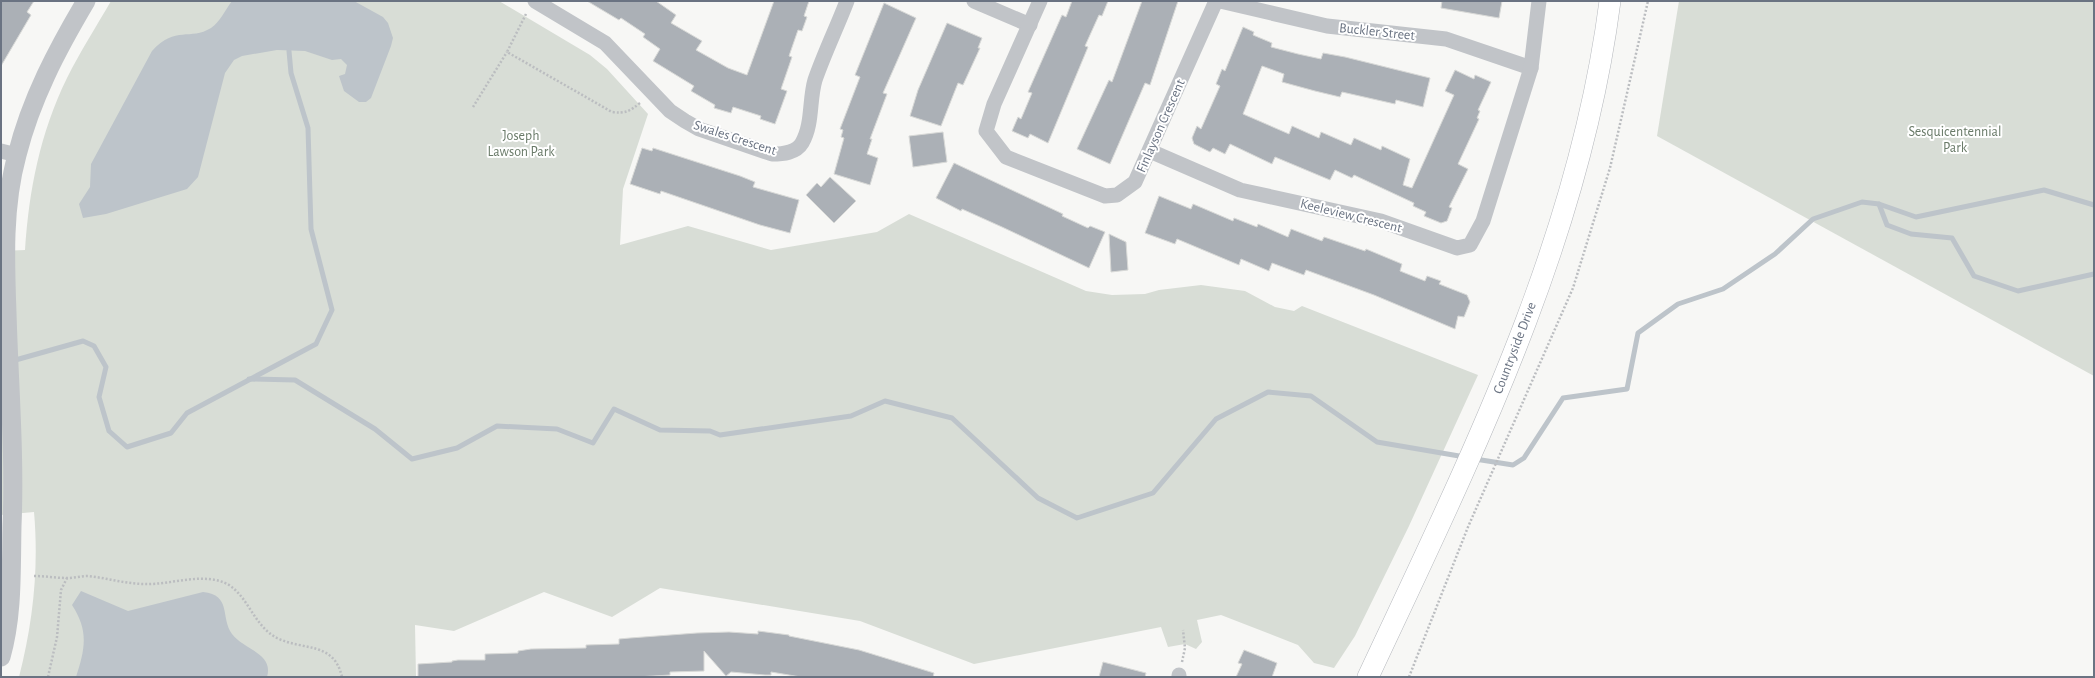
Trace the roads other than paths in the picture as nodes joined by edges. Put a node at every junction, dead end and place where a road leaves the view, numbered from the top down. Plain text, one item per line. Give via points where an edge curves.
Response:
1 (86, 1) edge
2 (535, 1) edge
3 (847, 1) edge
4 (974, 1) edge
5 (1040, 1) edge
6 (1216, 1) edge
7 (1220, 1) edge
8 (1539, 1) edge
9 (1610, 1) edge
10 (1030, 25) junction
11 (1531, 68) junction
12 (1150, 151) junction
13 (9, 153) edge
14 (1, 657) edge
15 (1368, 677) edge

1 - 13 street via 42,80
2 - 3 street, Swales Crescent via 606,43 670,111 699,129 772,154 793,151 802,144 809,123 815,81
4 - 10 street
5 - 10 street, Finlayson Crescent
6 - 12 street, Finlayson Crescent
7 - 11 street, Buckler Street via 1327,26 1446,39
8 - 11 street, Keeleview Crescent
9 - 15 main road, Countryside Drive via 1605,45 1574,183 1530,312 1493,405
10 - 12 street, Finlayson Crescent via 994,104 986,131 1006,157 1105,196 1117,196 1136,182
11 - 12 street, Keeleview Crescent via 1483,221 1470,244 1457,248 1382,221 1240,190
13 - 14 street via 5,259 13,500 8,633

